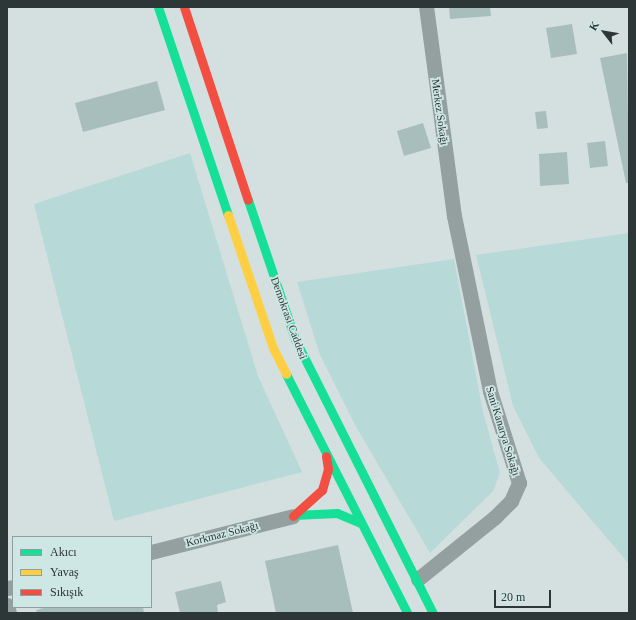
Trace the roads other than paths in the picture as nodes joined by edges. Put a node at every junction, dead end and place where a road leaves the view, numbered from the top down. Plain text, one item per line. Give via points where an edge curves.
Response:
1 (158, 7) edge
2 (184, 7) edge
3 (426, 7) edge
4 (454, 216) joint
5 (326, 453) junction
6 (293, 516) junction
7 (361, 523) junction
8 (152, 552) edge
9 (418, 579) junction
10 (7, 605) edge
11 (9, 613) edge
12 (407, 613) edge
13 (433, 613) edge

1 - 5 main road via 273,348
2 - 9 main road, Demokrasi Caddesi via 295,339
3 - 4 street, Merkez Sokağı
4 - 9 street, Sani Kanarya Sokağı via 490,391 519,483 511,501 495,517
5 - 6 main road via 328,469 322,490
5 - 7 main road
6 - 7 main road via 337,513
6 - 8 street, Korkmaz Sokağı
7 - 12 main road
9 - 13 main road, Demokrasi Caddesi
10 - 11 street

